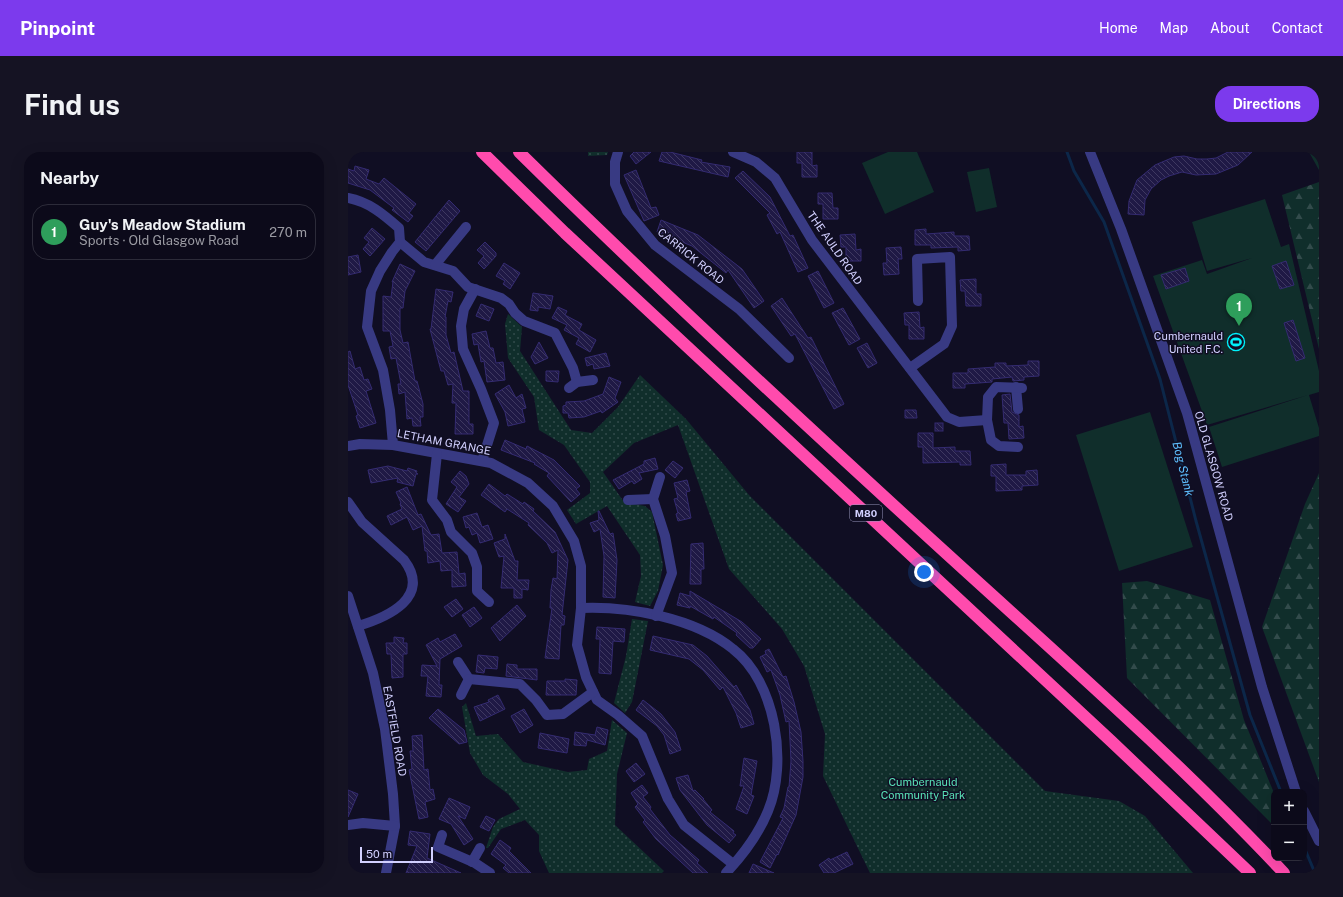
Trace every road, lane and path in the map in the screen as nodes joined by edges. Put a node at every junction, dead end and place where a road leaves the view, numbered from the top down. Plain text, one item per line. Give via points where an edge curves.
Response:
1 (482, 152) edge
2 (519, 152) edge
3 (618, 152) edge
4 (733, 152) edge
5 (1090, 152) edge
6 (348, 198) edge
7 (466, 228) dead end
8 (400, 242) junction
9 (435, 265) junction
10 (475, 289) junction
11 (918, 301) dead end
12 (789, 358) dead end
13 (910, 368) junction
14 (593, 380) dead end
15 (1018, 409) dead end
16 (987, 420) junction
17 (393, 445) junction
18 (348, 446) edge
19 (1018, 447) dead end
20 (437, 454) junction
21 (482, 461) junction
22 (660, 477) dead end
23 (653, 499) junction
24 (628, 500) dead end
25 (348, 502) edge
26 (348, 596) edge
27 (489, 602) dead end
28 (581, 608) junction
29 (656, 616) junction
30 (358, 626) junction
31 (458, 662) dead end
32 (469, 679) junction
33 (593, 692) junction
34 (461, 695) dead end
35 (1295, 789) edge
36 (1307, 817) edge
37 (348, 825) edge
38 (395, 826) junction
39 (442, 835) dead end
40 (1319, 841) edge
41 (480, 848) dead end
42 (472, 862) junction
43 (734, 864) junction
44 (386, 873) edge
45 (490, 873) edge
46 (726, 873) edge
47 (1250, 873) edge
48 (1284, 873) edge

1 - 47 highway, M80 via 565,234
2 - 48 highway, M80 via 832,449 1128,719
3 - 12 street, CARRICK ROAD via 615,162 615,184 627,212 655,245 739,309
4 - 13 street, THE AULD ROAD via 756,162 775,178 812,240
5 - 35 street, OLD GLASGOW ROAD via 1121,229 1187,413 1262,687
6 - 8 street via 363,201 384,214 399,228
7 - 9 street
8 - 9 street via 424,262
8 - 17 street via 380,271 371,291 367,327 383,370
9 - 10 street via 453,271 468,287
10 - 14 street via 501,298 524,322 554,333 573,368 573,385
10 - 21 street via 464,309 461,326 464,349 494,423
11 - 13 street via 917,259 950,257 952,326 944,344
13 - 16 street, THE AULD ROAD via 947,417 959,422
15 - 16 street via 1019,388 996,387 988,397
16 - 19 street via 991,440 999,446
17 - 18 street, LETHAM GRANGE
17 - 20 street, LETHAM GRANGE
20 - 21 street, LETHAM GRANGE
20 - 27 street via 432,500 447,520 451,532 472,553 477,568 477,591
21 - 28 street, LETHAM GRANGE via 507,470 528,483 556,511 574,541 581,566
22 - 23 street
23 - 24 street
23 - 29 street via 665,536 672,573
25 - 30 street via 362,522 404,560 412,578 410,594 400,607
26 - 30 street, EASTFIELD ROAD
28 - 29 street via 642,612
28 - 33 street, LETHAM GRANGE via 577,645
29 - 43 street via 705,632 735,650 756,677 773,717 778,750 773,796 764,820
30 - 38 street, EASTFIELD ROAD via 373,673 385,729 394,794
31 - 32 street
32 - 33 street via 520,684 547,715 563,714
32 - 34 street
33 - 43 street, LETHAM GRANGE via 597,700 642,736 668,799 684,825
36 - 40 street
37 - 38 street via 363,823
38 - 44 street, EASTFIELD ROAD
39 - 42 street via 438,846
41 - 42 street
42 - 45 street
43 - 46 street

